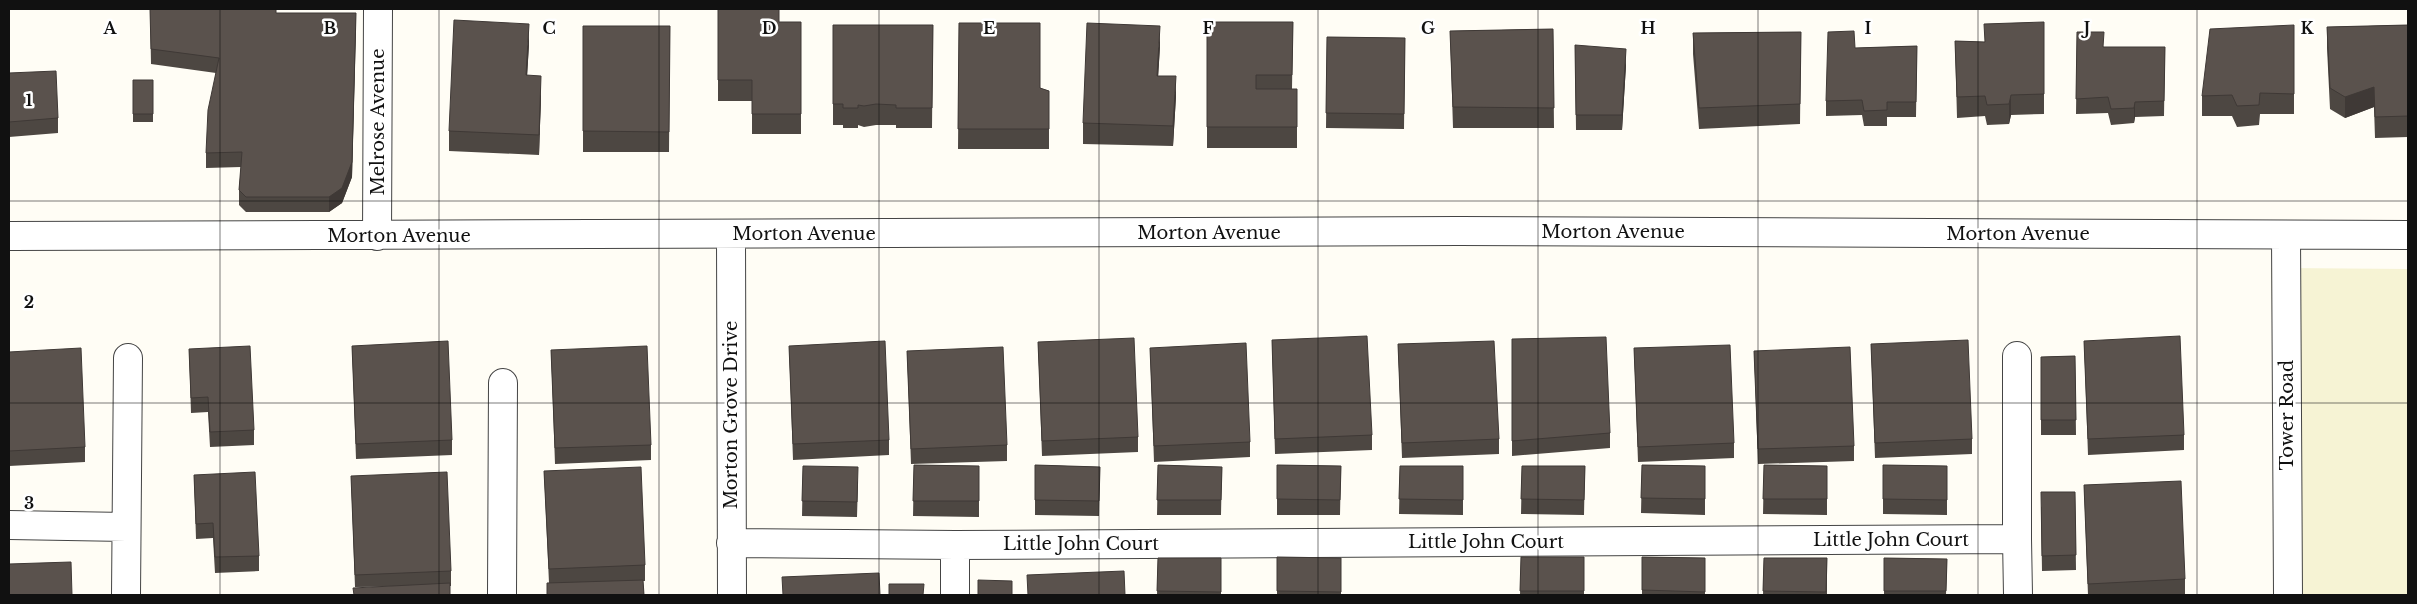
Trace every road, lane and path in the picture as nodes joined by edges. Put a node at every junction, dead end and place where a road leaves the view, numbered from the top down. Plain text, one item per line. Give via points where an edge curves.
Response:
1 (378, 9) edge
2 (731, 234) junction
3 (2286, 234) junction
4 (9, 236) edge
5 (377, 236) junction
6 (2408, 236) edge
7 (2018, 356) dead end
8 (128, 358) dead end
9 (504, 384) dead end
10 (9, 526) edge
11 (126, 527) junction
12 (2017, 539) junction
13 (731, 543) junction
14 (955, 545) junction
15 (126, 595) edge
16 (502, 595) edge
17 (732, 595) edge
18 (955, 595) edge
19 (2018, 595) edge
20 (2288, 595) edge

1 - 5 street, Melrose Avenue
2 - 3 street, Morton Avenue
2 - 5 street, Morton Avenue
2 - 13 street, Morton Grove Drive
3 - 6 street, Morton Avenue
3 - 20 street, Tower Road
4 - 5 street, Morton Avenue
7 - 12 street
8 - 11 street
9 - 16 street
10 - 11 street
11 - 15 street
12 - 14 street, Little John Court
12 - 19 street
13 - 14 street, Little John Court
13 - 17 street, Morton Grove Drive
14 - 18 street

